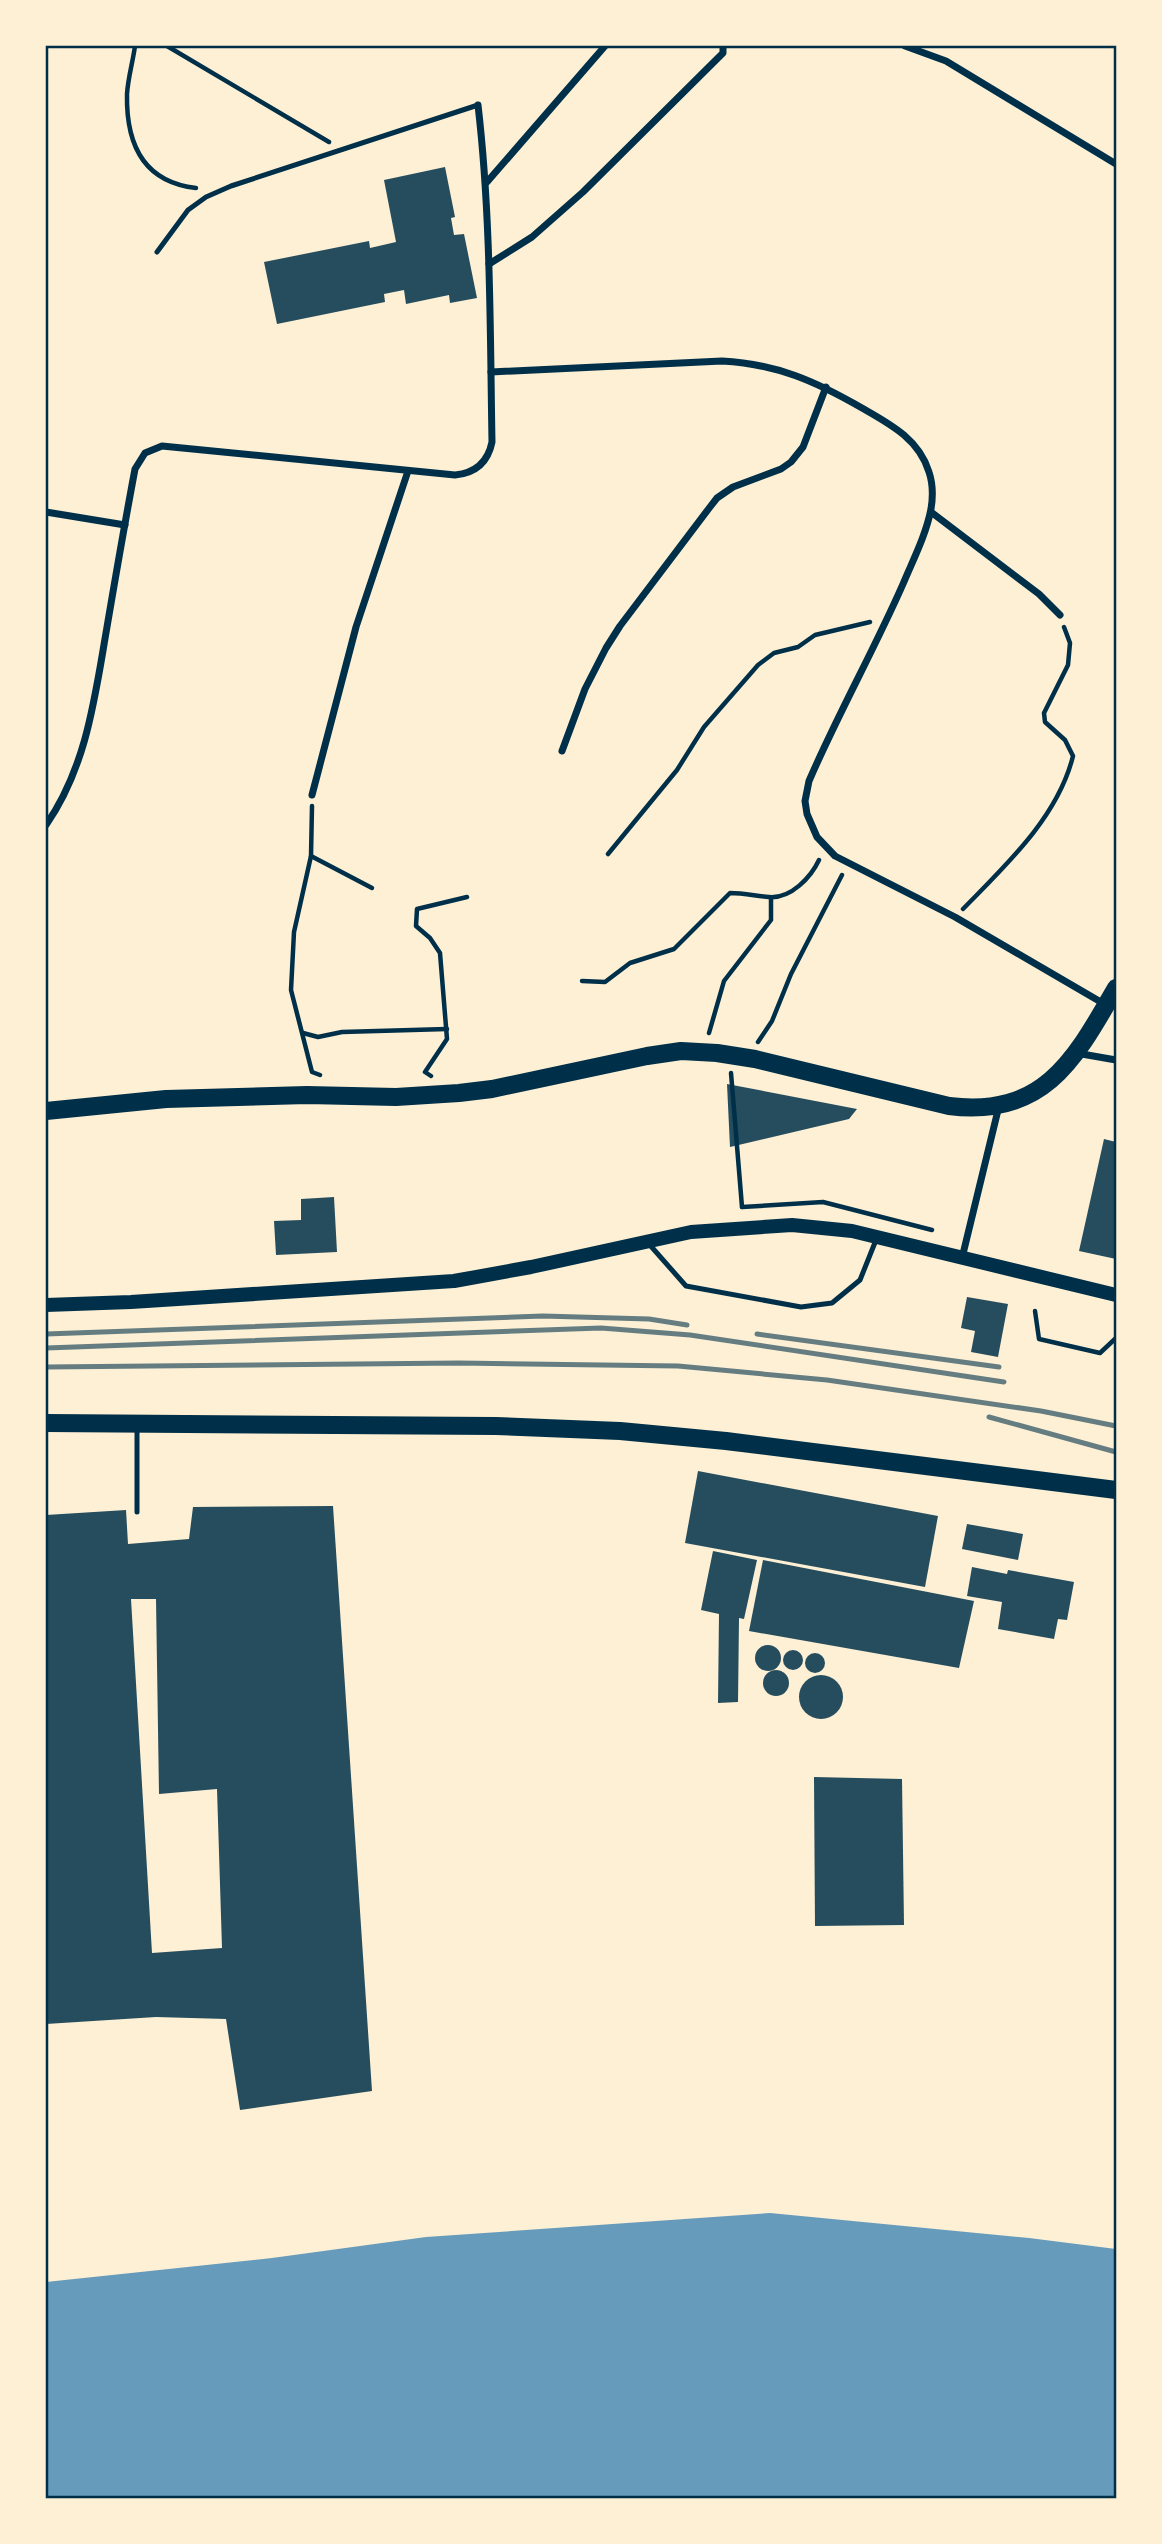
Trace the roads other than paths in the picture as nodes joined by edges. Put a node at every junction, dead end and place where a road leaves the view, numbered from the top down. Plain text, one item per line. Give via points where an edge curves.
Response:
1 (605, 46) edge
2 (723, 46) edge
3 (905, 46) edge
4 (478, 105) joint
5 (1116, 164) edge
6 (487, 182) junction
7 (157, 252) dead end
8 (489, 264) junction
9 (491, 372) junction
10 (825, 387) junction
11 (408, 471) junction
12 (46, 512) edge
13 (931, 512) junction
14 (125, 525) junction
15 (1060, 615) road end
16 (562, 751) dead end
17 (312, 794) road end
18 (46, 825) edge
19 (1116, 988) edge
20 (1106, 1006) junction
21 (1076, 1053) junction
22 (1116, 1060) edge
23 (1000, 1105) junction
24 (46, 1111) edge
25 (877, 1237) junction
26 (646, 1241) junction
27 (962, 1258) junction
28 (1116, 1295) edge
29 (46, 1305) edge
30 (46, 1423) edge
31 (137, 1423) junction
32 (1116, 1490) edge
33 (137, 1512) dead end

1 - 6 street
2 - 8 street via 723,53 583,192 532,236
3 - 5 street via 946,61
4 - 6 street
4 - 7 lane via 206,197 188,210
6 - 8 street
8 - 9 street
9 - 10 street via 732,362 777,368
9 - 11 street via 492,442 486,459 464,474
10 - 13 street via 888,423 919,450 930,474
10 - 16 street via 797,455 781,469 740,483 718,498 620,625 585,689
11 - 14 street via 162,446 145,453 135,469
11 - 17 street via 356,626
12 - 14 street
13 - 15 street
13 - 20 street via 888,618 808,781 805,801 811,826 825,848 847,863 955,917
14 - 18 street via 85,743 70,784
19 - 20 main road
20 - 21 main road
21 - 22 street
21 - 23 main road via 1046,1085
23 - 24 main road via 949,1106 697,1051 665,1053 459,1093 166,1099
23 - 27 street
25 - 26 main road via 792,1225
25 - 26 lane via 860,1280 832,1303 801,1307 686,1286
25 - 27 main road
26 - 29 main road via 454,1280
27 - 28 main road
30 - 31 main road
31 - 32 main road via 620,1431
31 - 33 lane

